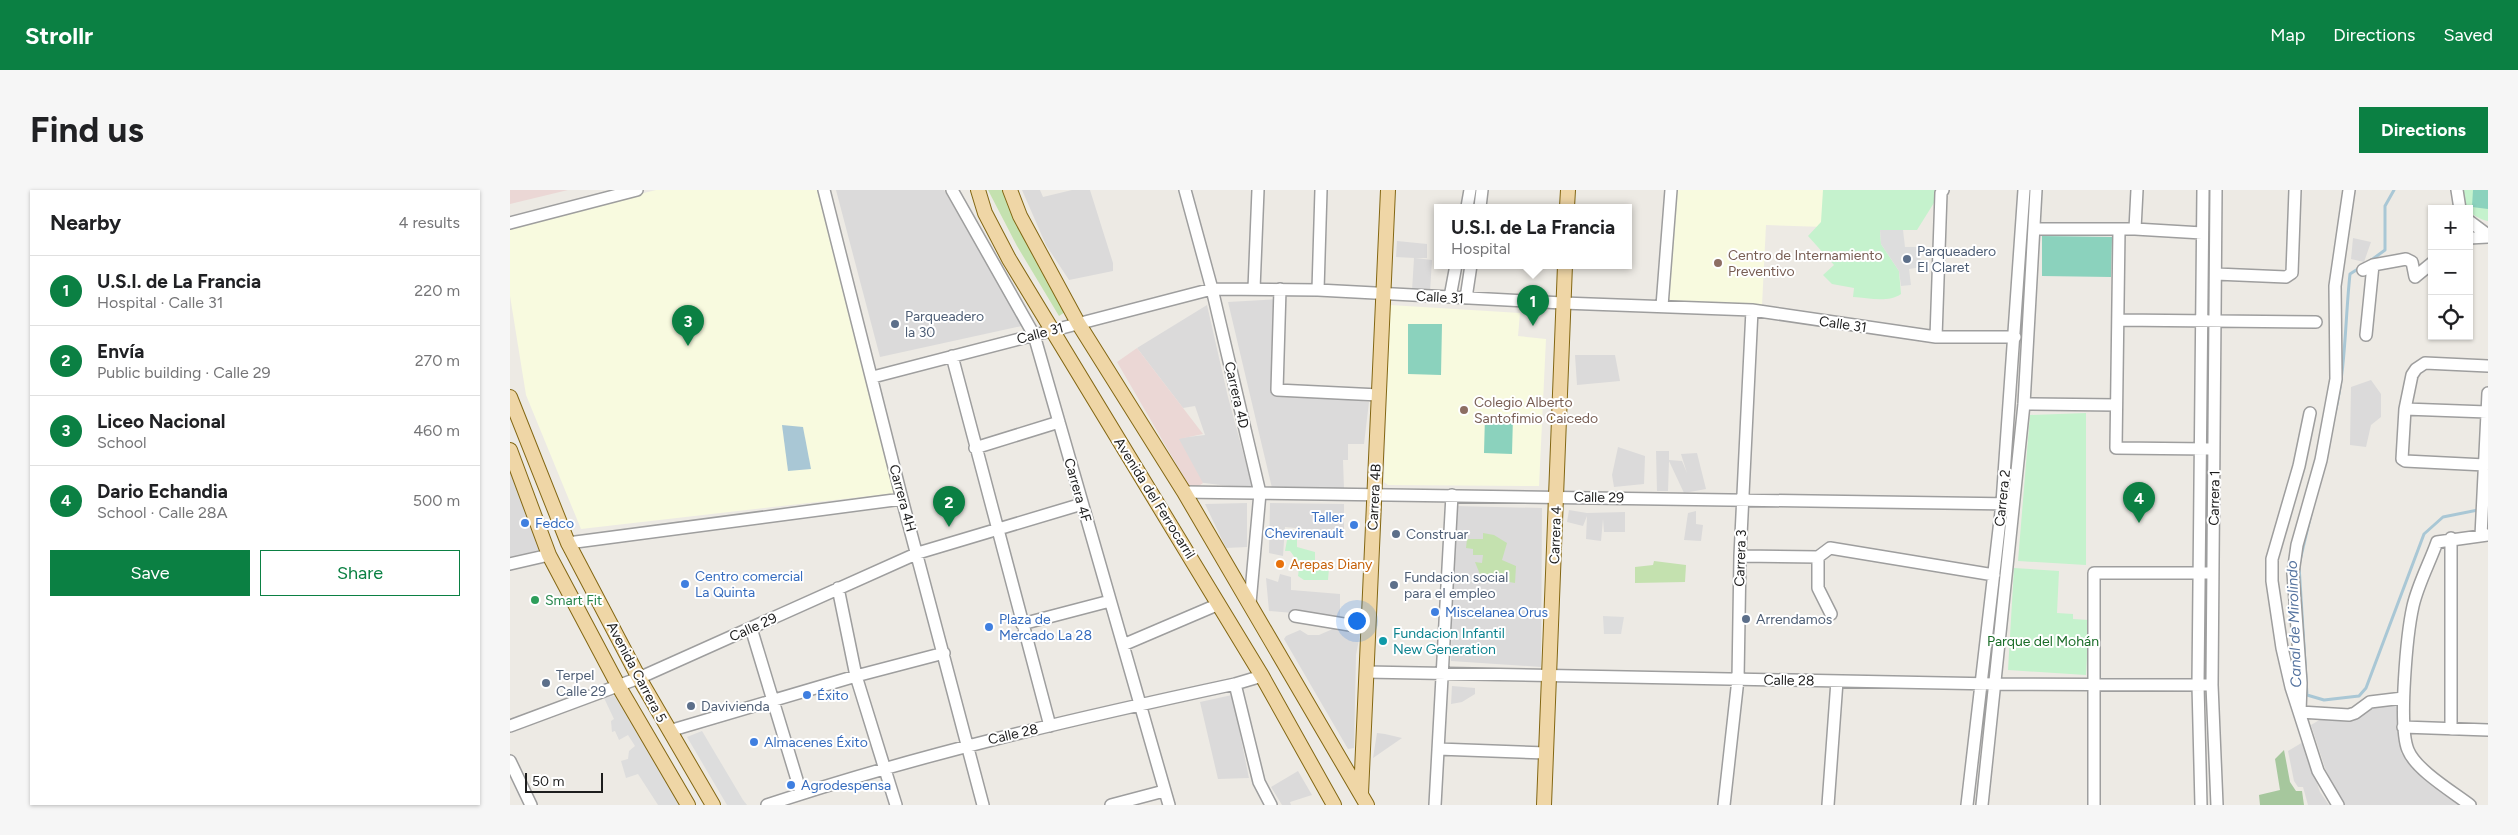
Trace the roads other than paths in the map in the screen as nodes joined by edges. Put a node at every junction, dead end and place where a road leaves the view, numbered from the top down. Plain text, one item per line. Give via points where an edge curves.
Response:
1 (638, 190) edge
2 (824, 190) edge
3 (952, 190) edge
4 (978, 190) edge
5 (1010, 190) edge
6 (1185, 190) edge
7 (1258, 190) edge
8 (1321, 190) edge
9 (1388, 190) edge
10 (1470, 190) edge
11 (1482, 190) edge
12 (1568, 190) edge
13 (1671, 190) edge
14 (2024, 190) edge
15 (2036, 190) edge
16 (2137, 190) edge
17 (2203, 190) edge
18 (2216, 190) edge
19 (2295, 190) edge
20 (2349, 190) edge
21 (1942, 192) edge
22 (612, 193) edge
23 (1468, 204) edge
24 (1480, 204) edge
25 (1567, 204) edge
26 (510, 223) edge
27 (2473, 224) edge
28 (2034, 229) junction
29 (2135, 229) junction
30 (2119, 230) junction
31 (2202, 233) junction
32 (2488, 236) edge
33 (2473, 238) edge
34 (2428, 266) edge
35 (1455, 269) edge
36 (1470, 269) edge
37 (1565, 269) edge
38 (2216, 274) junction
39 (1254, 288) junction
40 (1212, 289) junction
41 (1280, 289) junction
42 (1318, 290) junction
43 (1383, 294) junction
44 (1450, 297) junction
45 (1466, 298) junction
46 (1564, 303) junction
47 (1662, 306) junction
48 (1752, 310) junction
49 (2118, 320) junction
50 (2203, 320) junction
51 (2216, 320) junction
52 (2316, 322) dead end
53 (1078, 323) junction
54 (1052, 330) junction
55 (1034, 334) junction
56 (2366, 335) dead end
57 (1936, 337) junction
58 (2015, 337) junction
59 (952, 356) junction
60 (2488, 366) edge
61 (873, 377) junction
62 (2488, 393) edge
63 (1378, 394) junction
64 (510, 397) edge
65 (2024, 404) junction
66 (2116, 405) junction
67 (2405, 409) junction
68 (2487, 412) edge
69 (2310, 413) dead end
70 (1059, 422) junction
71 (975, 448) junction
72 (2202, 449) junction
73 (510, 450) edge
74 (2215, 450) junction
75 (2484, 465) junction
76 (1184, 492) junction
77 (1260, 493) junction
78 (1374, 494) junction
79 (1452, 495) junction
80 (1556, 496) junction
81 (902, 498) junction
82 (1742, 499) junction
83 (2008, 503) junction
84 (1082, 504) junction
85 (997, 530) junction
86 (2484, 535) edge
87 (2451, 538) junction
88 (568, 543) junction
89 (918, 553) junction
90 (549, 554) junction
91 (1740, 556) junction
92 (1818, 556) junction
93 (510, 564) edge
94 (2201, 572) junction
95 (2213, 574) junction
96 (1994, 575) junction
97 (838, 588) junction
98 (1110, 601) junction
99 (1250, 603) junction
100 (1219, 604) junction
101 (1831, 614) dead end
102 (1294, 616) dead end
103 (1022, 624) junction
104 (751, 628) junction
105 (1368, 628) junction
106 (1123, 645) junction
107 (944, 653) junction
108 (1366, 672) junction
109 (1443, 673) junction
110 (1549, 675) junction
111 (856, 676) junction
112 (1262, 676) junction
113 (639, 678) junction
114 (1738, 679) junction
115 (1837, 681) junction
116 (2094, 683) junction
117 (1235, 684) junction
118 (1981, 684) junction
119 (1995, 684) junction
120 (2198, 685) junction
121 (2212, 685) junction
122 (619, 687) junction
123 (2403, 698) junction
124 (774, 701) junction
125 (1140, 705) junction
126 (2300, 712) junction
127 (510, 726) edge
128 (1050, 726) junction
129 (2403, 727) junction
130 (2451, 729) junction
131 (2488, 730) edge
132 (669, 731) junction
133 (966, 746) junction
134 (1438, 749) junction
135 (1546, 753) junction
136 (510, 761) edge
137 (885, 768) junction
138 (1971, 768) junction
139 (1986, 768) junction
140 (1164, 791) junction
141 (801, 794) junction
142 (1362, 801) edge
143 (531, 805) edge
144 (688, 805) edge
145 (713, 805) edge
146 (767, 805) edge
147 (896, 805) edge
148 (983, 805) edge
149 (1111, 805) edge
150 (1168, 805) edge
151 (1271, 805) edge
152 (1334, 805) edge
153 (1435, 805) edge
154 (1544, 805) edge
155 (1724, 805) edge
156 (1828, 805) edge
157 (1967, 805) edge
158 (1982, 805) edge
159 (2094, 805) edge
160 (2201, 805) edge
161 (2217, 805) edge
162 (2338, 805) edge
163 (2470, 805) edge

1 - 22 street
2 - 61 street, Carrera 4H
3 - 55 street, Carrera 4F
4 - 54 main road, Avenida del Ferrocarril via 985,213 1008,259
5 - 53 main road, Avenida del Ferrocarril via 1034,244
6 - 40 street, Carrera 4D
7 - 39 street
8 - 42 street
9 - 43 main road, Carrera 4B
10 - 23 street
11 - 24 street
12 - 25 main road
13 - 47 street
14 - 58 street, Carrera 2
15 - 28 street, Carrera 2
16 - 29 street
17 - 31 street, Carrera 1
18 - 38 street, Carrera 1
19 - 38 street via 2292,273 2286,277
20 - 126 street via 2336,278 2336,379 2321,460 2297,545 2293,573
21 - 57 street
22 - 26 street
27 - 32 street
28 - 30 street
28 - 65 street, Carrera 2
29 - 30 street
29 - 31 street
30 - 49 street
31 - 50 street, Carrera 1
32 - 33 street
34 - 56 street via 2415,277 2412,262 2406,259 2368,267
35 - 44 street
36 - 45 street
37 - 46 main road, Carrera 4
38 - 51 street, Carrera 1
39 - 40 street, Calle 31
39 - 41 street, Calle 31
40 - 53 street, Calle 31
40 - 77 street, Carrera 4D
41 - 42 street, Calle 31
41 - 63 street via 1277,390
42 - 43 street, Calle 31
43 - 44 street, Calle 31
43 - 63 main road, Carrera 4B
44 - 45 street, Calle 31
45 - 46 street, Calle 31
46 - 47 street, Calle 31
46 - 80 main road, Carrera 4
47 - 48 street, Calle 31
48 - 57 street, Calle 31
48 - 82 street, Carrera 3
49 - 50 street
49 - 66 street
50 - 51 street
50 - 72 street, Carrera 1
51 - 52 street
51 - 74 street, Carrera 1
53 - 54 street, Calle 31
53 - 76 main road, Avenida del Ferrocarril
54 - 55 street, Calle 31
54 - 100 main road, Avenida del Ferrocarril
55 - 59 street, Calle 31
55 - 70 street, Carrera 4F
57 - 58 street, Calle 31
58 - 83 street, Carrera 2
59 - 61 street, Calle 31
59 - 71 street
60 - 67 street via 2425,363 2412,375
61 - 81 street, Carrera 4H
62 - 68 street
63 - 78 main road, Carrera 4B
64 - 88 main road, Avenida Carrera 5
65 - 66 street
65 - 83 street, Carrera 2
66 - 72 street via 2116,448
67 - 68 street
67 - 75 street via 2402,459
68 - 75 street
69 - 126 street via 2299,466 2272,559 2282,648
70 - 71 street
70 - 84 street, Carrera 4F
71 - 85 street
72 - 74 street
72 - 94 street, Carrera 1
73 - 90 main road, Avenida Carrera 5
74 - 95 street, Carrera 1
75 - 86 street
76 - 77 street, Calle 29
76 - 99 main road, Avenida del Ferrocarril
77 - 78 street, Calle 29
77 - 99 street, Carrera 4D
78 - 79 street, Calle 29
78 - 105 main road, Carrera 4B
79 - 80 street, Calle 29
79 - 109 street
80 - 82 street, Calle 29
80 - 110 main road, Carrera 4
81 - 88 street
81 - 89 street, Carrera 4H
82 - 83 street, Calle 29
82 - 91 street, Carrera 3
83 - 96 street, Carrera 2
83 - 119 street, Carrera 2
84 - 85 street, Calle 29
84 - 98 street, Carrera 4F
85 - 89 street, Calle 29
85 - 103 street
86 - 87 street
87 - 123 street via 2437,542 2413,606
87 - 130 street
88 - 113 main road, Avenida Carrera 5
89 - 97 street, Calle 29
89 - 107 street, Carrera 4H
90 - 93 street
90 - 122 main road, Avenida Carrera 5
91 - 92 street
91 - 114 street, Carrera 3
92 - 96 street via 1830,548
92 - 101 street via 1818,588
94 - 95 street
94 - 116 street via 2094,573
94 - 120 street, Carrera 1
95 - 121 street, Carrera 1
96 - 118 street, Carrera 2
97 - 104 street, Calle 29
97 - 111 street
98 - 103 street
98 - 106 street, Carrera 4F
99 - 142 main road, Avenida del Ferrocarril
100 - 106 street
100 - 112 main road, Avenida del Ferrocarril
102 - 105 street
103 - 128 street
104 - 113 street, Calle 29
104 - 124 street
105 - 108 main road, Carrera 4B
106 - 125 street, Carrera 4F
107 - 111 street
107 - 133 street, Carrera 4H
108 - 109 street, Calle 28
108 - 142 main road, Carrera 4B
109 - 110 street, Calle 28
109 - 134 street
110 - 114 street, Calle 28
110 - 135 main road, Carrera 4
111 - 124 street
111 - 137 street
112 - 117 street, Calle 28
112 - 152 main road, Avenida del Ferrocarril
113 - 122 street, Calle 29
113 - 132 main road, Avenida Carrera 5
114 - 115 street, Calle 28
114 - 155 street, Carrera 3
115 - 118 street, Calle 28
115 - 156 street
116 - 119 street, Calle 28
116 - 120 street, Calle 28
116 - 159 street
117 - 125 street, Calle 28
117 - 151 street via 1260,782
118 - 119 street, Calle 28
118 - 138 street, Carrera 2
119 - 139 street, Carrera 2
120 - 121 street, Calle 28
120 - 160 street, Carrera 1
121 - 161 street, Carrera 1
122 - 127 street, Calle 29
122 - 144 main road, Avenida Carrera 5
123 - 126 street via 2370,702 2356,714 2349,715
123 - 129 street
124 - 132 street
124 - 141 street
125 - 128 street, Calle 28
125 - 140 street, Carrera 4F
126 - 162 street via 2318,771
128 - 133 street, Calle 28
129 - 130 street
129 - 163 street via 2408,751 2417,762
130 - 131 street
132 - 145 main road, Avenida Carrera 5
133 - 137 street, Calle 28
133 - 148 street, Carrera 4H
134 - 135 street
134 - 153 street
135 - 154 main road, Carrera 4
136 - 143 street
137 - 141 street, Calle 28
137 - 147 street
138 - 139 street
138 - 157 street, Carrera 2
139 - 158 street, Carrera 2
140 - 149 street
140 - 150 street, Carrera 4F
141 - 146 street, Calle 28

